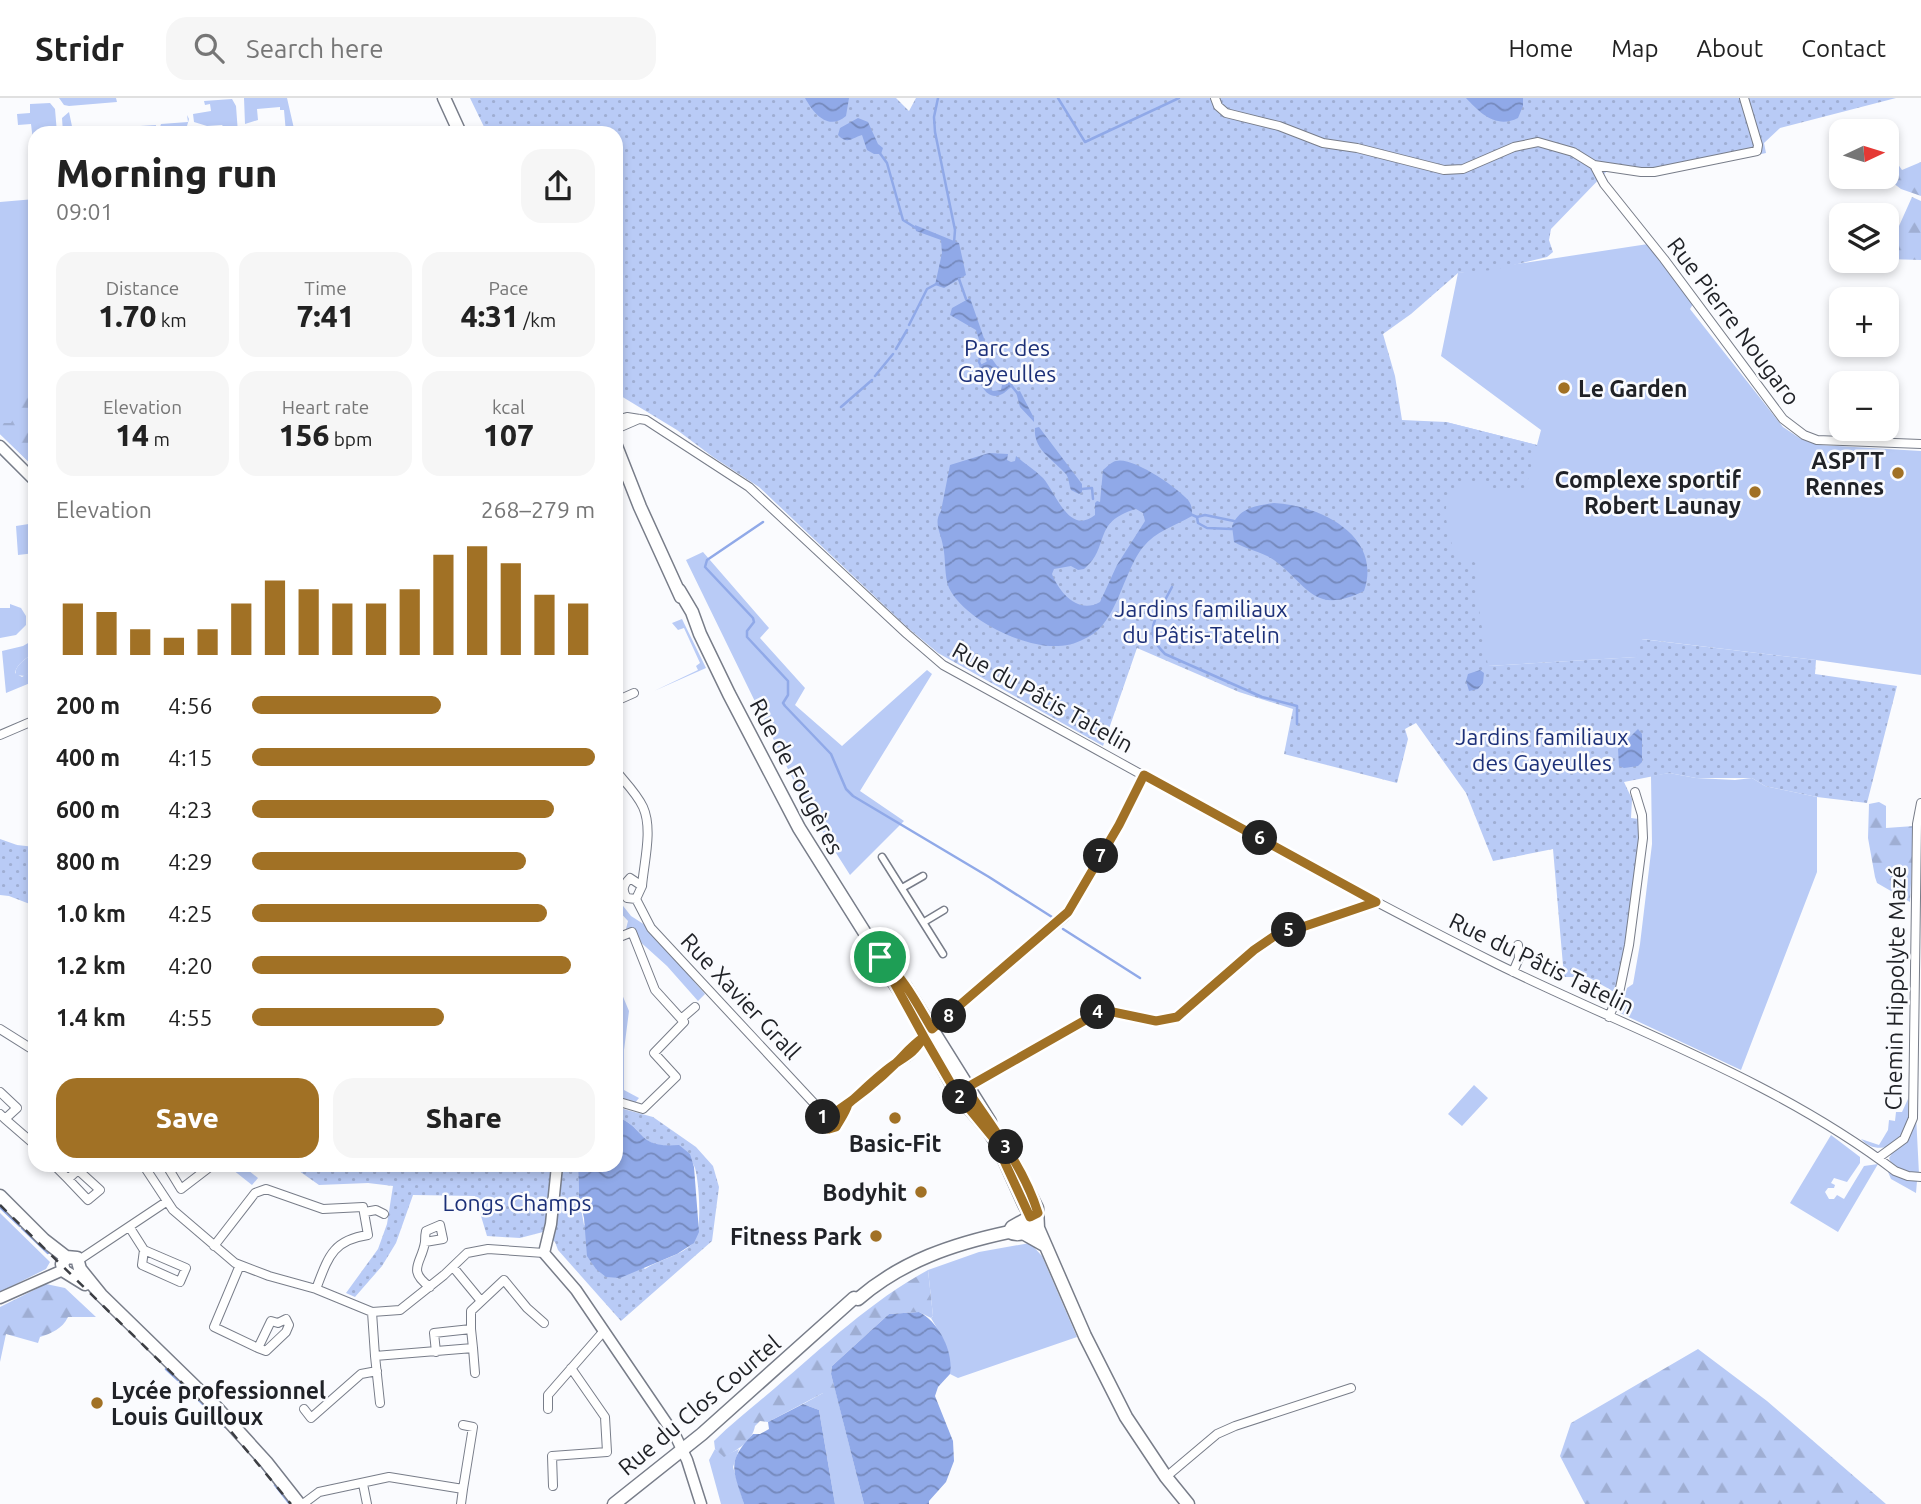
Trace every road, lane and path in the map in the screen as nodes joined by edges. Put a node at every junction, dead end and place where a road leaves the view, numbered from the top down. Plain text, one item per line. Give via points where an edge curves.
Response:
1 (444, 98) edge
2 (1215, 98) edge
3 (1744, 98) edge
4 (457, 126) edge
5 (1594, 164) junction
6 (623, 417) edge
7 (642, 418) junction
8 (623, 426) edge
9 (1921, 444) edge
10 (0, 446) edge
11 (0, 452) edge
12 (623, 464) edge
13 (28, 474) edge
14 (623, 476) edge
15 (28, 479) edge
16 (640, 507) junction
17 (634, 693) dead end
18 (623, 698) edge
19 (28, 722) edge
20 (0, 736) edge
21 (1144, 775) junction
22 (623, 779) edge
23 (1635, 792) dead end
24 (1921, 803) edge
25 (882, 857) dead end
26 (644, 863) junction
27 (923, 876) dead end
28 (631, 878) junction
29 (642, 886) junction
30 (902, 888) junction
31 (636, 899) junction
32 (1376, 902) junction
33 (944, 911) dead end
34 (923, 922) junction
35 (623, 936) edge
36 (1517, 945) dead end
37 (943, 954) dead end
38 (1513, 972) junction
39 (695, 1007) dead end
40 (1609, 1017) junction
41 (681, 1019) junction
42 (0, 1029) edge
43 (928, 1033) junction
44 (28, 1046) edge
45 (966, 1088) junction
46 (0, 1092) edge
47 (623, 1103) edge
48 (824, 1114) junction
49 (836, 1116) junction
50 (3, 1117) edge
51 (28, 1139) edge
52 (1878, 1158) junction
53 (61, 1172) edge
54 (151, 1172) edge
55 (171, 1172) edge
56 (201, 1172) edge
57 (556, 1172) edge
58 (1920, 1177) edge
59 (68, 1179) dead end
60 (0, 1196) edge
61 (166, 1202) junction
62 (365, 1212) junction
63 (384, 1214) dead end
64 (1035, 1221) junction
65 (130, 1228) junction
66 (1009, 1232) junction
67 (1023, 1233) junction
68 (425, 1242) dead end
69 (214, 1246) junction
70 (1046, 1246) junction
71 (144, 1250) junction
72 (544, 1253) junction
73 (240, 1265) junction
74 (71, 1266) junction
75 (453, 1267) junction
76 (180, 1282) junction
77 (189, 1287) dead end
78 (430, 1287) junction
79 (316, 1289) junction
80 (0, 1298) edge
81 (481, 1301) junction
82 (372, 1312) junction
83 (544, 1323) dead end
84 (471, 1329) junction
85 (603, 1332) junction
86 (258, 1348) dead end
87 (473, 1349) junction
88 (436, 1352) junction
89 (375, 1356) junction
90 (571, 1368) junction
91 (377, 1371) junction
92 (475, 1373) dead end
93 (1351, 1388) dead end
94 (380, 1403) dead end
95 (304, 1409) dead end
96 (548, 1409) dead end
97 (463, 1425) dead end
98 (683, 1450) junction
99 (1166, 1477) junction
100 (363, 1484) junction
101 (553, 1486) dead end
102 (463, 1489) junction
103 (301, 1504) edge
104 (367, 1504) edge
105 (461, 1504) edge
106 (614, 1504) edge
107 (701, 1504) edge
108 (1188, 1504) edge

1 - 4 main road
2 - 5 street via 1226,113 1279,125 1323,143 1444,170 1463,169 1538,142
3 - 5 street via 1757,151 1654,172
5 - 9 street, Rue Pierre Nougaro via 1604,184 1793,427 1817,440
6 - 7 street
7 - 8 street
7 - 21 street, Rue du Pâtis Tatelin via 749,488 943,665
10 - 13 street
11 - 15 street
12 - 16 main road
14 - 16 main road
16 - 43 main road, Rue de Fougères via 778,806
17 - 18 street
19 - 20 street
21 - 32 street, Rue du Pâtis Tatelin
21 - 43 street via 1068,912
22 - 26 street via 646,814
23 - 40 street via 1642,810 1643,838 1629,945
24 - 52 street, Chemin Hippolyte Mazé via 1913,1118 1905,1139
25 - 30 street
26 - 28 street
26 - 29 street
27 - 30 street
28 - 29 street
28 - 31 street, Rue Xavier Grall via 624,894
29 - 31 street
30 - 34 street
31 - 48 street, Rue Xavier Grall via 652,928
32 - 38 street, Rue du Pâtis Tatelin
32 - 45 street via 1273,937 1177,1017 1156,1021 1103,1010
33 - 34 street
34 - 37 street
35 - 41 street via 632,932 655,990
36 - 38 street via 1519,958
38 - 40 street, Rue du Pâtis Tatelin
39 - 41 street
40 - 52 street, Rue du Pâtis Tatelin via 1785,1099
41 - 47 street via 684,1022 653,1053 676,1077 643,1109
42 - 44 street
43 - 45 main road
43 - 49 street via 915,1051
43 - 64 main road via 957,1094 994,1139
45 - 64 main road via 1016,1166
46 - 50 street via 17,1108
48 - 49 street
48 - 49 street via 826,1128 836,1127
50 - 51 street
52 - 58 street, Rue du Pâtis Tatelin via 1895,1171
53 - 59 street
54 - 61 street
55 - 56 street via 181,1189
57 - 72 street
60 - 74 main road
61 - 65 street
61 - 69 street
62 - 63 street
62 - 69 street via 363,1207 323,1209 266,1189 257,1192
62 - 79 street via 368,1235 353,1237 331,1252
64 - 66 main road, Rue du Clos Courtel
64 - 67 main road
64 - 70 main road
65 - 71 street
65 - 74 street
66 - 67 main road, Rue du Clos Courtel
66 - 98 main road, Rue du Clos Courtel via 972,1240 898,1270 811,1338
67 - 70 main road
68 - 78 street via 416,1268
69 - 73 street
70 - 99 main road via 1106,1380
71 - 76 street via 142,1265
71 - 76 street via 186,1268
72 - 75 street via 488,1249 467,1253
72 - 85 street
73 - 79 street
73 - 86 street via 214,1327
74 - 80 street
74 - 103 main road via 177,1364
75 - 78 street
75 - 81 street
76 - 77 street
78 - 82 street via 400,1310
79 - 82 street
81 - 83 street via 504,1280
81 - 84 street via 471,1311
82 - 89 street
84 - 87 street
84 - 88 street via 434,1333
85 - 90 street
85 - 98 street
87 - 88 street
87 - 92 street
88 - 89 street
89 - 91 street
90 - 96 street via 548,1395
90 - 101 street via 605,1417 607,1451 552,1456
91 - 94 street
91 - 95 street via 361,1374 311,1418
93 - 99 street via 1217,1434
97 - 102 street via 473,1427
98 - 106 main road, Rue du Clos Courtel
98 - 107 street
99 - 108 main road
100 - 102 street via 389,1477
100 - 103 street via 319,1492
100 - 104 street
102 - 105 street

